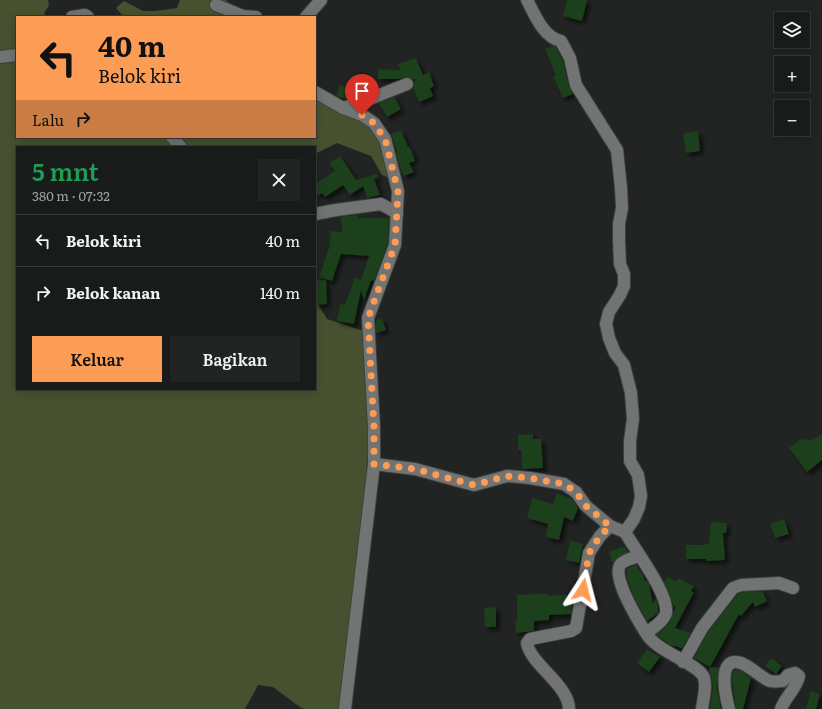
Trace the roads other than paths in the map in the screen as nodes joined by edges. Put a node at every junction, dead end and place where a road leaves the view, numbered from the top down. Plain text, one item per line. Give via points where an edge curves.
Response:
1 (321, 0) edge
2 (527, 0) edge
3 (216, 5) dead end
4 (243, 16) edge
5 (307, 16) edge
6 (16, 55) edge
7 (0, 57) edge
8 (407, 84) dead end
9 (316, 93) edge
10 (343, 108) junction
11 (173, 138) edge
12 (180, 146) edge
13 (397, 213) junction
14 (316, 214) edge
15 (374, 464) junction
16 (610, 526) junction
17 (625, 532) junction
18 (639, 556) junction
19 (793, 588) dead end
20 (646, 634) junction
21 (683, 662) junction
22 (345, 709) edge
23 (569, 709) edge
24 (702, 709) edge
25 (729, 709) edge
26 (781, 709) edge

1 - 5 street
2 - 17 street via 544,30 554,39 561,41 570,58 576,85 617,150 622,208 619,224 620,264 624,274 624,286 609,312 606,324 609,338 624,366 632,393 630,461 638,475 641,496 634,519
3 - 4 street
6 - 7 street
8 - 10 street
9 - 10 street
10 - 13 street via 374,123 385,139 398,191
11 - 12 street
13 - 14 street via 381,204
13 - 15 street via 395,245 368,318
15 - 16 street via 415,469 474,485 507,476 564,484 576,492 586,506
15 - 22 street
16 - 17 street
16 - 23 street via 589,553 576,628 530,639 527,643 528,648 561,690
17 - 18 street
18 - 20 street via 659,587 666,613
18 - 20 street via 620,564 618,569 633,614
19 - 21 street via 779,583 741,585 733,588 702,628
20 - 21 street via 662,649
21 - 24 street via 703,674 705,680
25 - 26 street via 724,677 728,665 733,663 740,663 770,681 782,681 795,673 799,676

